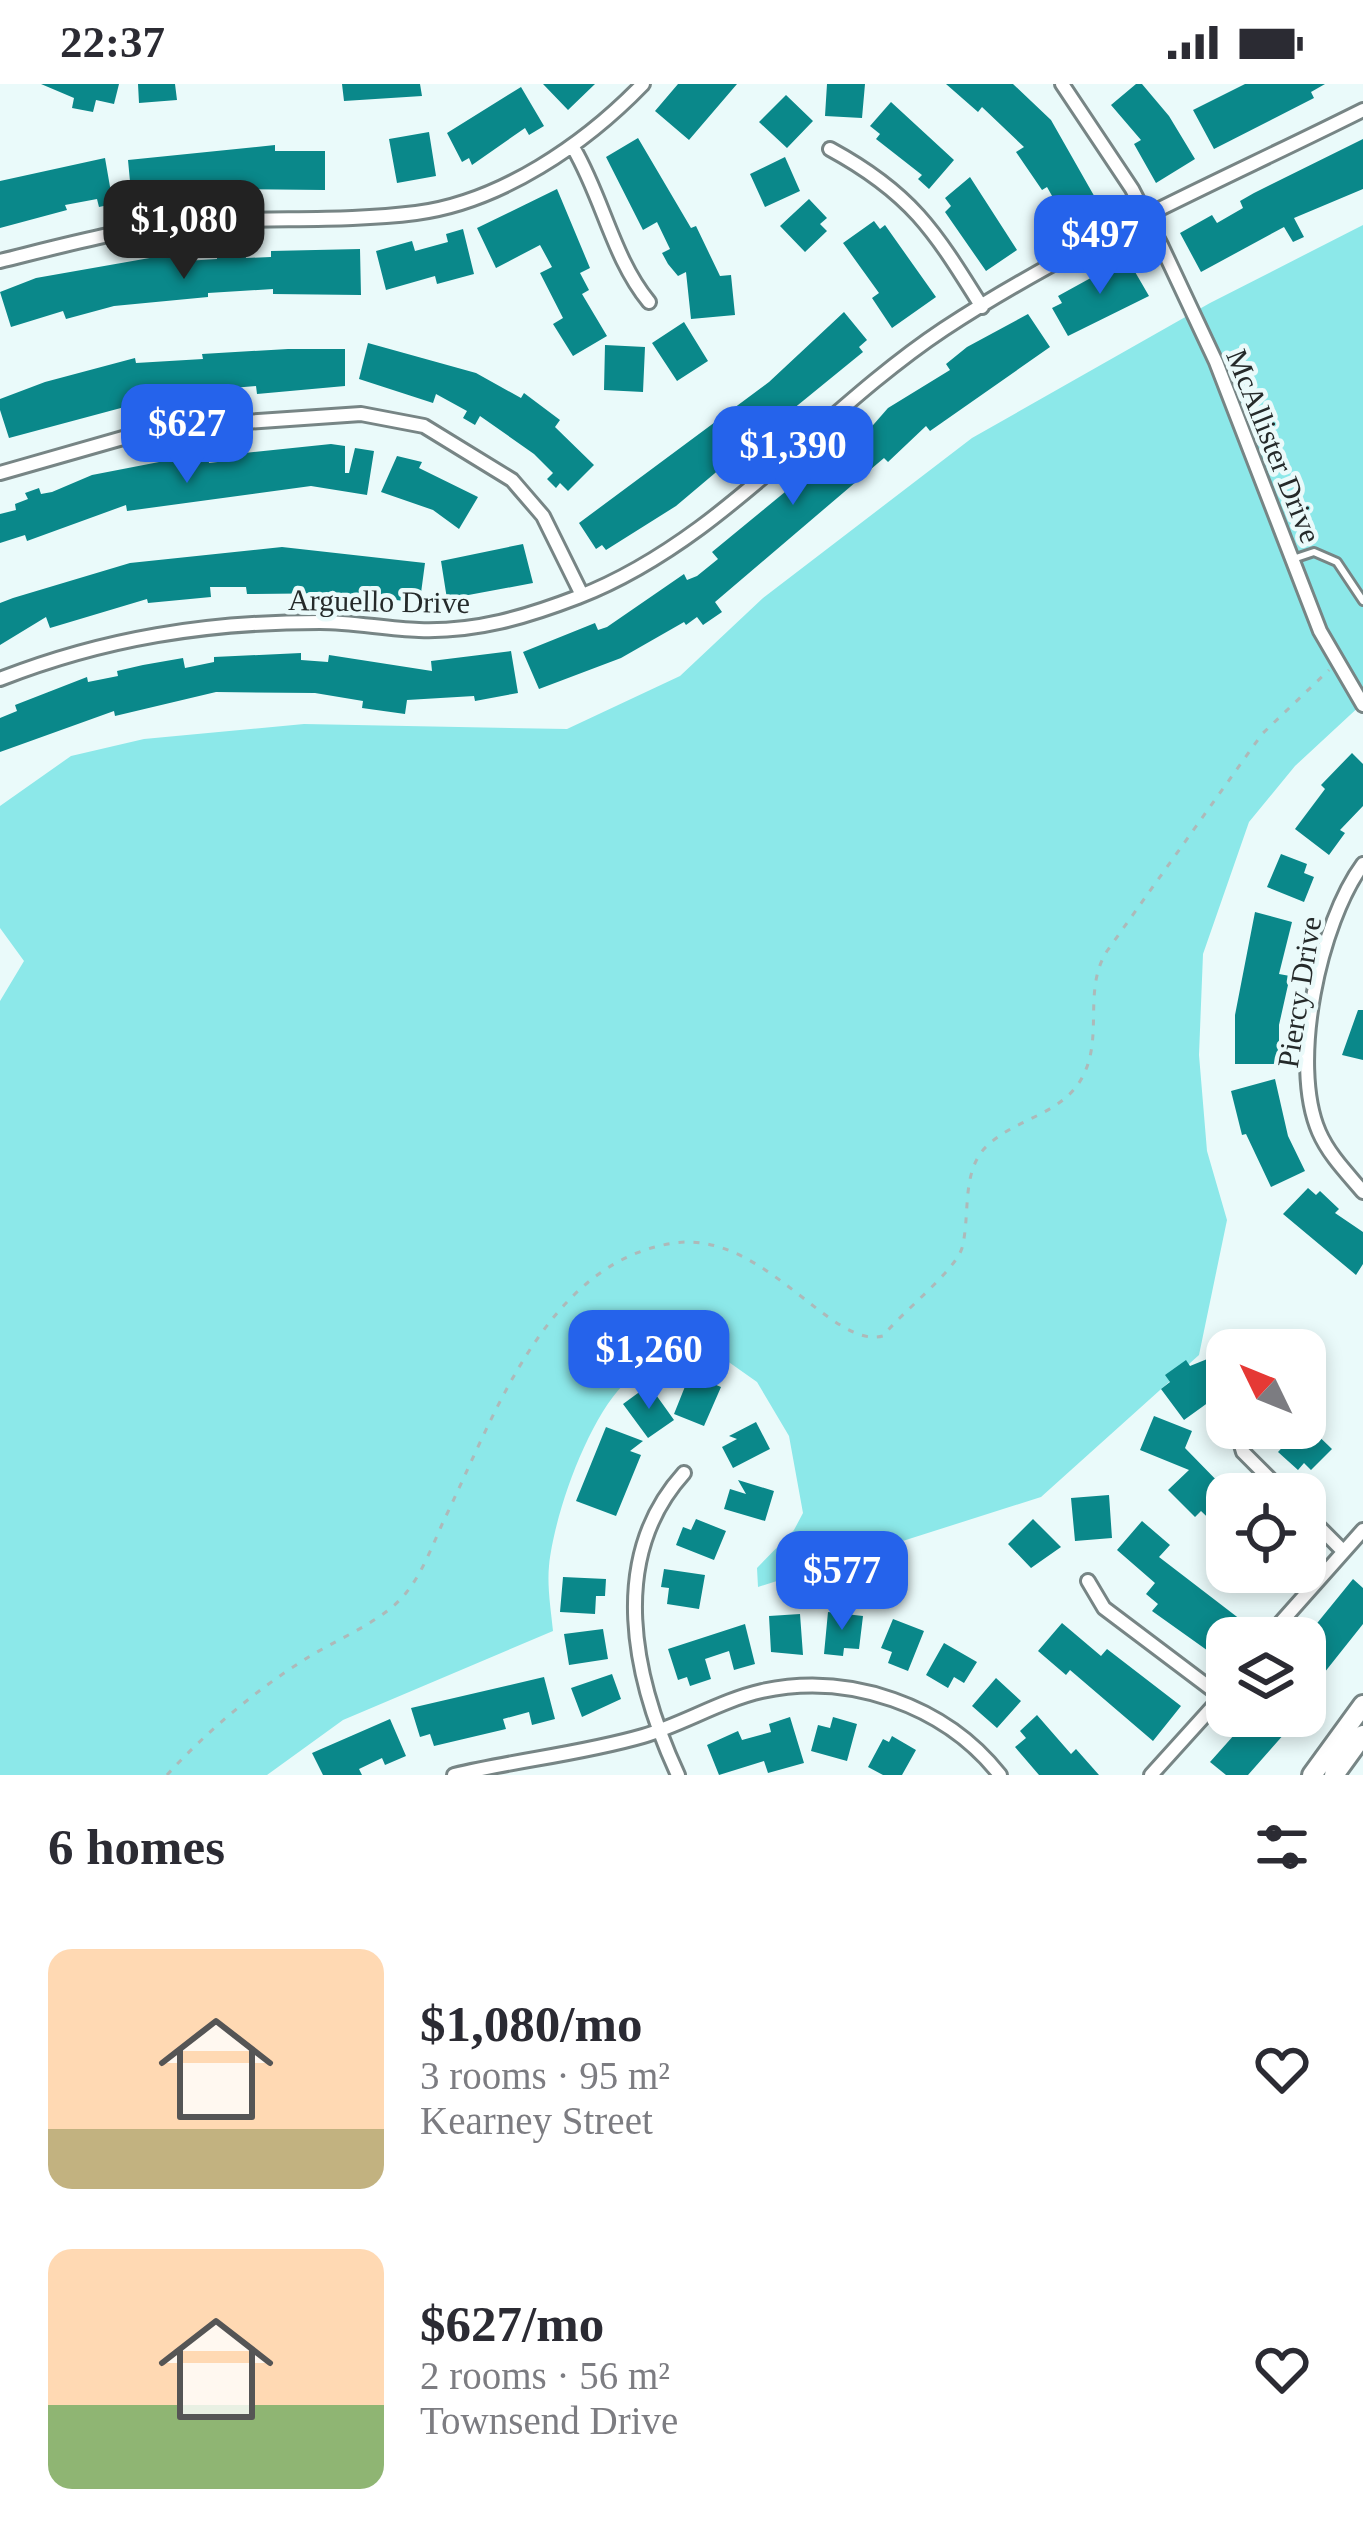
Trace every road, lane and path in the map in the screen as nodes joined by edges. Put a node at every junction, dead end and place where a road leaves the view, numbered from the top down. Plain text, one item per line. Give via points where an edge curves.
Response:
1 (643, 84) edge
2 (1062, 84) edge
3 (1363, 110) edge
4 (830, 148) dead end
5 (574, 149) junction
6 (1146, 219) junction
7 (0, 261) edge
8 (649, 302) dead end
9 (982, 308) junction
10 (0, 473) edge
11 (1293, 559) junction
12 (582, 595) junction
13 (1363, 601) edge
14 (1337, 663) junction
15 (0, 679) edge
16 (1363, 705) edge
17 (1363, 864) edge
18 (1363, 1192) edge
19 (1242, 1449) edge
20 (684, 1473) dead end
21 (1264, 1473) edge
22 (1363, 1530) edge
23 (1326, 1534) edge
24 (1343, 1551) junction
25 (1088, 1580) dead end
26 (1285, 1617) edge
27 (1206, 1680) edge
28 (1363, 1705) edge
29 (1206, 1715) edge
30 (662, 1730) junction
31 (1363, 1735) edge
32 (491, 1771) edge
33 (167, 1775) edge
34 (454, 1775) edge
35 (678, 1775) edge
36 (1000, 1775) edge
37 (1151, 1775) edge
38 (1312, 1775) edge
39 (1334, 1775) edge

1 - 5 street
2 - 6 street, McAllister Drive
3 - 6 street, Arguello Drive
4 - 9 street via 919,211
5 - 7 street via 421,212 194,222
5 - 8 street via 627,275
6 - 9 street, Arguello Drive
6 - 11 street, McAllister Drive via 1216,362
9 - 12 street, Arguello Drive via 901,362 672,546
10 - 12 street via 158,428 362,414 424,426 512,480 543,516
11 - 13 lane via 1313,552 1337,562
11 - 14 street, McAllister Drive
12 - 15 street, Arguello Drive via 490,626 181,627
14 - 16 street, McAllister Drive
14 - 33 path via 1262,734 1108,951 1094,972 1091,1057 1081,1080 1068,1098 989,1143 976,1159 960,1254 883,1336 843,1329 769,1269 713,1244 671,1244 617,1263 541,1335 407,1593 258,1693
17 - 18 street, Piercy Drive via 1328,930 1307,1053 1318,1130
19 - 21 street
20 - 30 street via 656,1503 635,1584 638,1648
22 - 24 street
23 - 24 street
24 - 26 street
25 - 27 street via 1104,1608
28 - 38 main road
29 - 37 street
30 - 32 street
30 - 35 street
30 - 36 street via 758,1691 837,1685 925,1713
31 - 39 main road
32 - 34 street

